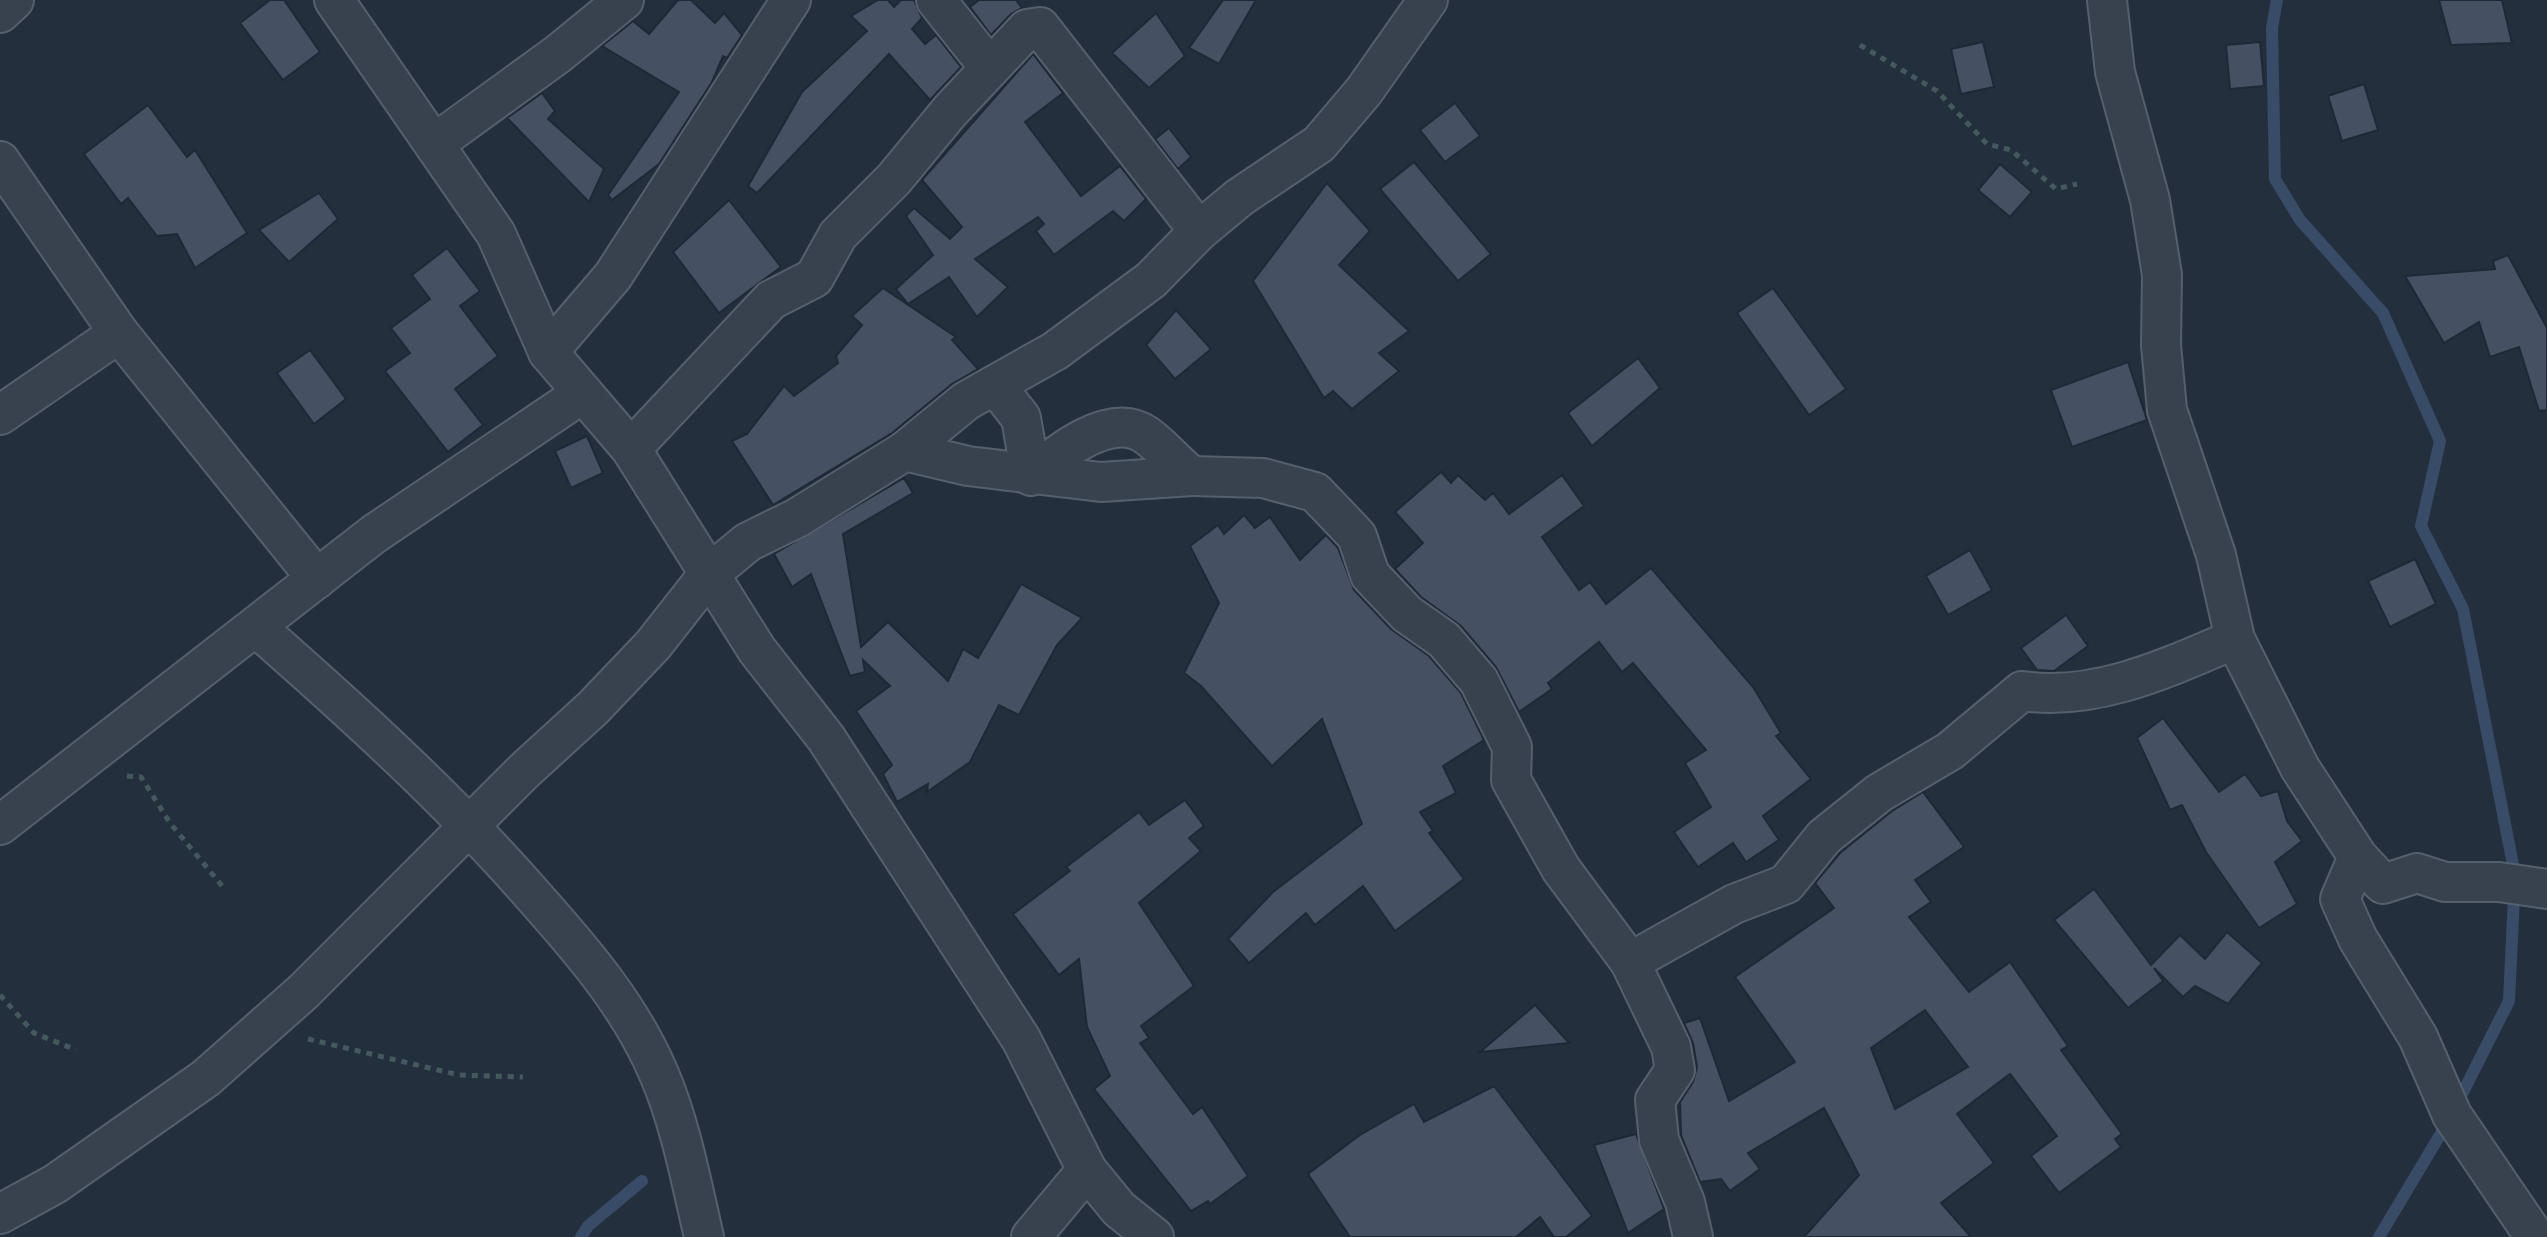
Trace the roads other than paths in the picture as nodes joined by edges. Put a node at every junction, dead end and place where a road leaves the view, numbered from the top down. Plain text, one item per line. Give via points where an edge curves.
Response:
1 (14, 0) edge
2 (334, 0) edge
3 (624, 0) edge
4 (791, 0) edge
5 (936, 0) edge
6 (1428, 0) edge
7 (2107, 0) edge
8 (0, 13) edge
9 (989, 67) junction
10 (434, 144) junction
11 (0, 161) edge
12 (1199, 231) junction
13 (119, 333) junction
14 (548, 352) junction
15 (996, 386) junction
16 (583, 393) junction
17 (0, 415) edge
18 (631, 449) junction
19 (905, 451) junction
20 (1031, 476) junction
21 (1192, 476) junction
22 (708, 575) junction
23 (317, 579) junction
24 (256, 627) junction
25 (2235, 639) junction
26 (471, 824) junction
27 (0, 825) edge
28 (2358, 857) junction
29 (2547, 889) edge
30 (1630, 962) junction
31 (1087, 1170) junction
32 (0, 1214) edge
33 (704, 1237) edge
34 (1031, 1237) edge
35 (1154, 1237) edge
36 (1693, 1237) edge
37 (2535, 1237) edge

1 - 8 street
2 - 10 street
3 - 10 street
4 - 14 street via 613,276
5 - 9 street
6 - 12 street via 1319,144
7 - 25 street via 2115,72 2150,200 2162,275 2167,410 2216,555
9 - 12 street via 1027,29 1040,27
9 - 18 street via 894,179 838,235 814,278 771,300
10 - 14 street via 496,234
11 - 13 street
12 - 15 street via 1151,280 1055,351
13 - 17 street
13 - 23 street
14 - 16 street
15 - 19 street via 966,401
15 - 20 street via 1021,418
16 - 18 street
16 - 23 street via 374,534
18 - 22 street
19 - 20 street
19 - 22 street via 748,542
20 - 21 street via 1101,482
20 - 21 street via 1069,444 1113,428 1145,433
21 - 30 street via 1263,478 1315,492 1357,536 1370,575 1407,614 1444,640 1479,681 1512,747 1511,780 1561,869
22 - 26 street via 603,698
22 - 31 street via 757,650 826,738 1021,1039
23 - 24 street
24 - 26 street
24 - 27 street
25 - 28 street via 2300,768
25 - 30 street via 2114,685 2051,696 2022,691 1950,751 1879,793 1824,837 1786,884 1734,904
26 - 32 street via 303,992 206,1078 55,1184
26 - 33 street via 625,1008 660,1075
28 - 29 street via 2383,884 2417,873 2445,882
28 - 37 street via 2340,899 2358,939 2418,1037 2452,1115
30 - 36 street via 1671,1047 1675,1070 1655,1100 1659,1140 1685,1202
31 - 34 street
31 - 35 street via 1119,1209

